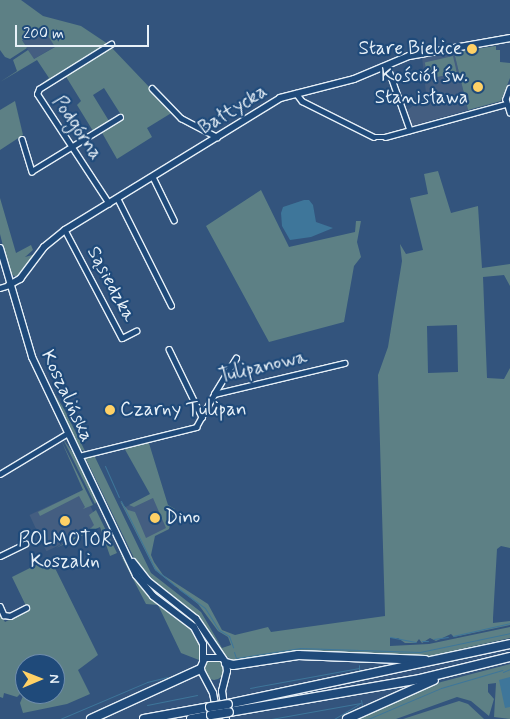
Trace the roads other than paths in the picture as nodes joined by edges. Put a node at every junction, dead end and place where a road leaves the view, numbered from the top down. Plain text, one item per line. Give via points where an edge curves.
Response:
1 (510, 38) edge
2 (111, 44) dead end
3 (387, 65) junction
4 (152, 88) dead end
5 (510, 88) edge
6 (296, 93) junction
7 (506, 104) junction
8 (510, 112) edge
9 (120, 117) dead end
10 (410, 130) junction
11 (216, 138) junction
12 (22, 139) dead end
13 (73, 146) junction
14 (153, 177) junction
15 (118, 199) junction
16 (109, 204) junction
17 (174, 220) dead end
18 (65, 230) junction
19 (0, 248) edge
20 (9, 285) junction
21 (0, 288) edge
22 (172, 305) dead end
23 (136, 331) dead end
24 (169, 349) dead end
25 (236, 358) dead end
26 (344, 363) dead end
27 (214, 394) junction
28 (202, 417) junction
29 (68, 433) junction
30 (79, 456) junction
31 (0, 474) edge
32 (24, 544) dead end
33 (125, 550) junction
34 (0, 556) edge
35 (0, 606) edge
36 (26, 608) dead end
37 (510, 644) edge
38 (462, 656) junction
39 (510, 657) edge
40 (203, 660) junction
41 (223, 660) junction
42 (466, 668) junction
43 (200, 669) junction
44 (228, 712) edge
45 (213, 714) edge
46 (91, 719) edge
47 (144, 719) edge
48 (191, 719) edge
49 (347, 719) edge

1 - 3 main road, Bałtycka via 409,56
2 - 13 street, Podgórna via 37,91
3 - 6 main road, Bałtycka via 354,79
3 - 10 street
4 - 11 street via 181,118
5 - 7 street
6 - 10 street via 302,101 362,134 385,137
6 - 11 main road, Bałtycka via 270,104
7 - 8 street
7 - 10 street
9 - 13 street
11 - 14 main road, Bałtycka
12 - 13 street via 32,171
13 - 16 street, Podgórna
14 - 15 main road, Bałtycka
14 - 17 street
15 - 16 main road, Bałtycka
15 - 22 street
16 - 18 main road, Bałtycka
18 - 20 main road, Bałtycka via 44,247 20,279
18 - 23 street, Sąsiedzka via 122,338
19 - 20 main road, Koszalińska
20 - 21 street
20 - 29 main road, Koszalińska via 32,357
24 - 28 street
25 - 27 street
26 - 27 street, Tulipanowa
27 - 28 street, Tulipanowa
28 - 30 street via 196,426
29 - 30 main road, Koszalińska
29 - 31 street
30 - 33 main road, Koszalińska
32 - 34 street
33 - 40 main road, Koszalińska via 145,588 199,634 204,650
33 - 41 main road, Koszalińska via 144,577 196,620
35 - 36 street via 4,615 10,616
37 - 38 highway
38 - 41 highway via 407,661 298,655 233,665
38 - 44 highway
39 - 42 highway
40 - 41 main road via 210,656
40 - 43 main road
41 - 44 main road via 227,671 222,690
42 - 44 highway
42 - 49 highway
43 - 45 main road via 213,693
43 - 46 highway
44 - 45 highway, bridge
45 - 47 highway
45 - 48 highway

